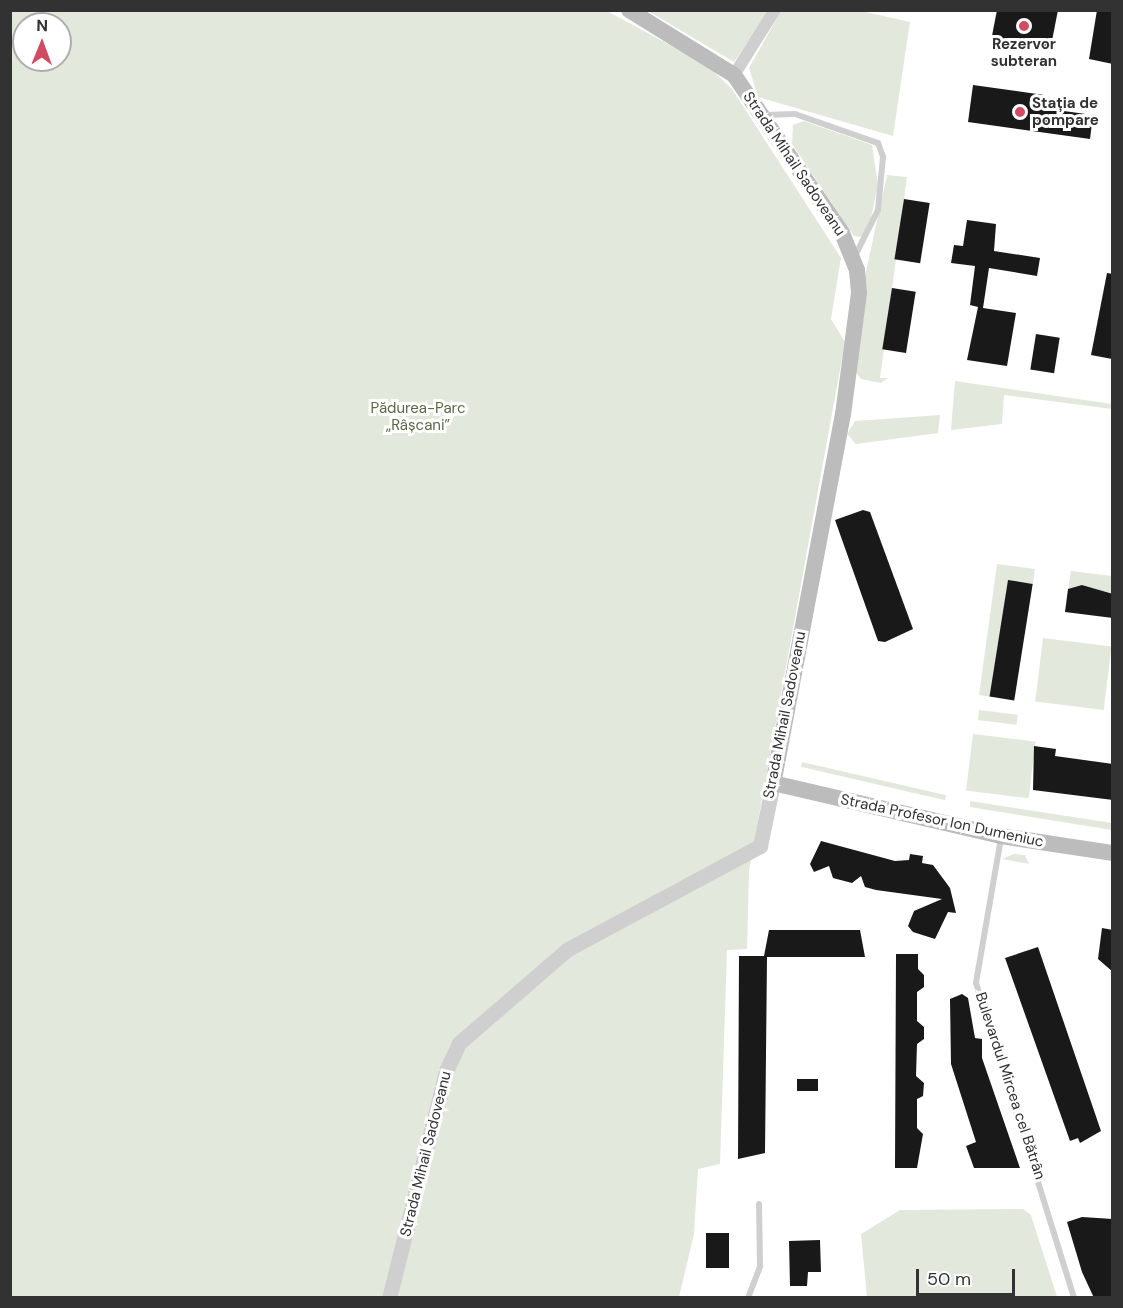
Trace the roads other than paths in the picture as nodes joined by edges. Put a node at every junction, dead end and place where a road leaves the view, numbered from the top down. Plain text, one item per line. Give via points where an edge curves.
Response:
1 (629, 10) edge
2 (775, 10) edge
3 (734, 75) junction
4 (764, 115) junction
5 (854, 260) junction
6 (772, 783) junction
7 (1001, 836) junction
8 (1113, 853) edge
9 (759, 1204) dead end
10 (389, 1298) edge
11 (748, 1298) edge
12 (1074, 1298) edge

1 - 3 main road
2 - 3 street, Strada Mihail Sadoveanu
3 - 4 main road, Strada Mihail Sadoveanu
4 - 5 main road, Strada Mihail Sadoveanu via 842,233
4 - 5 lane via 795,114 878,143 883,158 878,210
5 - 6 main road, Strada Mihail Sadoveanu via 859,293 847,391
6 - 7 main road, Strada Profesor Ion Dumeniuc
6 - 10 street, Strada Mihail Sadoveanu via 760,846 568,949 459,1043 446,1071
7 - 8 main road, Strada Profesor Ion Dumeniuc
7 - 12 lane, Bulevardul Mircea cel Bătrân via 976,983
9 - 11 lane via 760,1266

